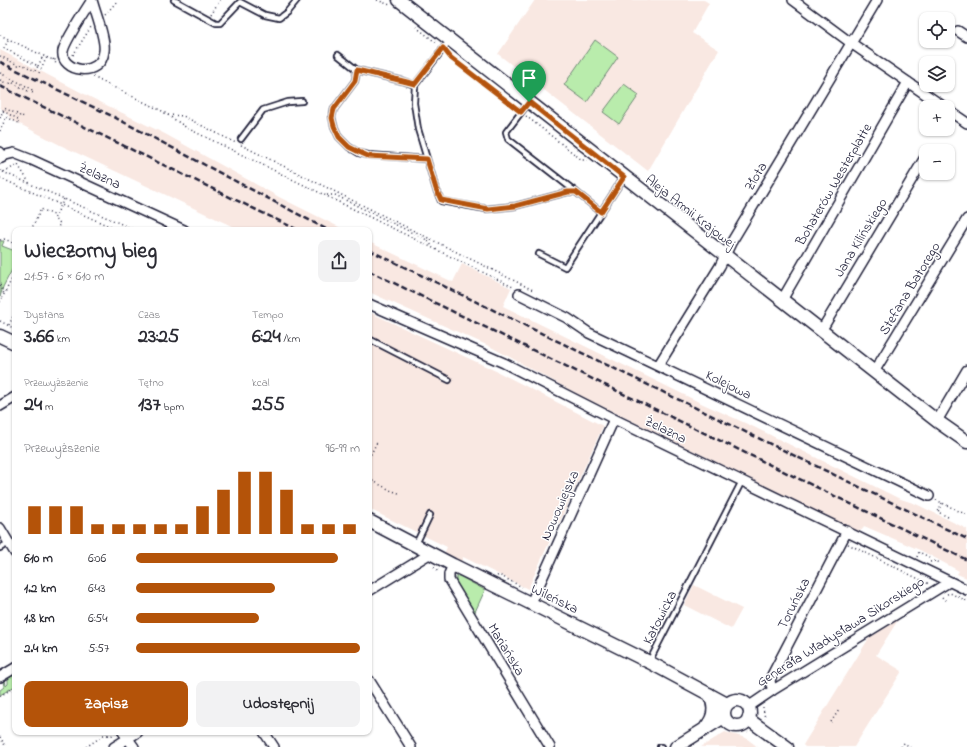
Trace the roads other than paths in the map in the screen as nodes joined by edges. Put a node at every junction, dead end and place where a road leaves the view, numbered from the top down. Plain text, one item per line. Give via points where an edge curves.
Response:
1 (92, 0) edge
2 (174, 0) edge
3 (297, 0) edge
4 (399, 0) edge
5 (792, 0) edge
6 (877, 0) edge
7 (412, 4) edge
8 (958, 31) dead end
9 (967, 37) edge
10 (851, 43) junction
11 (446, 44) junction
12 (338, 55) dead end
13 (357, 70) junction
14 (908, 82) junction
15 (415, 84) junction
16 (934, 100) edge
17 (302, 101) dead end
18 (529, 102) junction
19 (955, 114) edge
20 (967, 122) edge
21 (241, 139) dead end
22 (1, 155) edge
23 (427, 159) junction
24 (919, 166) edge
25 (624, 177) junction
26 (576, 192) junction
27 (601, 212) junction
28 (967, 219) edge
29 (177, 227) edge
30 (539, 254) dead end
31 (724, 256) junction
32 (519, 294) road end
33 (782, 300) junction
34 (372, 305) edge
35 (821, 331) junction
36 (0, 336) edge
37 (372, 341) edge
38 (12, 342) edge
39 (658, 366) junction
40 (967, 370) edge
41 (874, 372) junction
42 (449, 380) dead end
43 (12, 399) edge
44 (0, 406) edge
45 (614, 419) junction
46 (937, 421) junction
47 (967, 442) edge
48 (742, 482) junction
49 (928, 496) road end
50 (430, 515) dead end
51 (372, 523) edge
52 (0, 528) edge
53 (847, 531) junction
54 (9, 543) junction
55 (415, 545) junction
56 (0, 548) edge
57 (12, 548) edge
58 (431, 553) junction
59 (454, 565) junction
60 (949, 582) junction
61 (372, 589) edge
62 (967, 590) edge
63 (530, 603) junction
64 (649, 662) junction
65 (12, 670) edge
66 (0, 677) edge
67 (372, 685) edge
68 (773, 690) junction
69 (709, 694) junction
70 (727, 704) junction
71 (748, 706) junction
72 (724, 717) junction
73 (748, 719) junction
74 (706, 728) junction
75 (122, 735) edge
76 (266, 735) edge
77 (114, 747) edge
78 (134, 747) edge
79 (274, 747) edge
80 (411, 747) edge
81 (550, 747) edge
82 (676, 747) edge
83 (787, 747) edge

1 - 1 street via 63,52 67,63 81,70 96,66 104,52
2 - 3 lane via 216,23 220,23 240,2 265,15 279,18
4 - 7 street, Aleja Armii Krajowej
5 - 10 street
6 - 10 street, Złota
7 - 11 street, Aleja Armii Krajowej
8 - 9 street
10 - 14 street
10 - 31 street, Złota
11 - 15 lane
11 - 18 street, Aleja Armii Krajowej
12 - 13 lane
13 - 15 lane
13 - 23 lane via 355,81 334,109 332,118 339,137 349,147 368,156
14 - 16 street
14 - 33 street, Bohaterów Westerplatte
15 - 23 lane via 414,103 418,129
17 - 21 lane via 288,102 263,110
18 - 25 street, Aleja Armii Krajowej
18 - 26 lane via 506,132 508,139
19 - 20 street
22 - 29 street, Żelazna via 14,153 32,160
23 - 26 lane via 441,200 488,209 515,206
24 - 35 street, Jana Kilińskiego
25 - 27 lane
25 - 31 street, Aleja Armii Krajowej
26 - 27 lane
27 - 30 lane via 565,267
28 - 41 street, Stefana Batorego
31 - 33 street, Aleja Armii Krajowej
31 - 39 street, Złota
32 - 39 street, Kolejowa via 568,318 589,333
33 - 35 street, Aleja Armii Krajowej
34 - 45 street, Żelazna via 504,363
35 - 41 street, Aleja Armii Krajowej
36 - 38 street
37 - 42 lane
39 - 49 street, Kolejowa
40 - 46 street
41 - 46 street, Aleja Armii Krajowej
43 - 44 street
45 - 48 street, Żelazna
45 - 63 street, Nowowiejska
46 - 47 street, Aleja Armii Krajowej
48 - 53 street, Żelazna
48 - 64 lane, Katowicka
50 - 55 lane
51 - 55 street, Wileńska
52 - 54 street
53 - 60 street, Żelazna
53 - 68 street, Toruńska via 770,679
54 - 56 lane
54 - 57 street
55 - 58 street, Wileńska
58 - 59 street, Wileńska
58 - 61 street
59 - 63 street, Wileńska
59 - 81 street, Mariańska via 448,580
60 - 62 street, Żelazna
60 - 68 street, Generała Władysława Sikorskiego via 938,592
63 - 64 street, Wileńska
64 - 69 street, Wileńska
65 - 66 street
67 - 80 street
68 - 71 street, Generała Władysława Sikorskiego
69 - 70 street, Wileńska
69 - 74 street via 713,700 714,715
70 - 71 street via 739,700
70 - 72 street via 724,708
71 - 73 street
72 - 73 street via 736,726 744,724
72 - 74 street
73 - 83 street
74 - 82 street
75 - 77 street
75 - 78 street
76 - 79 street

